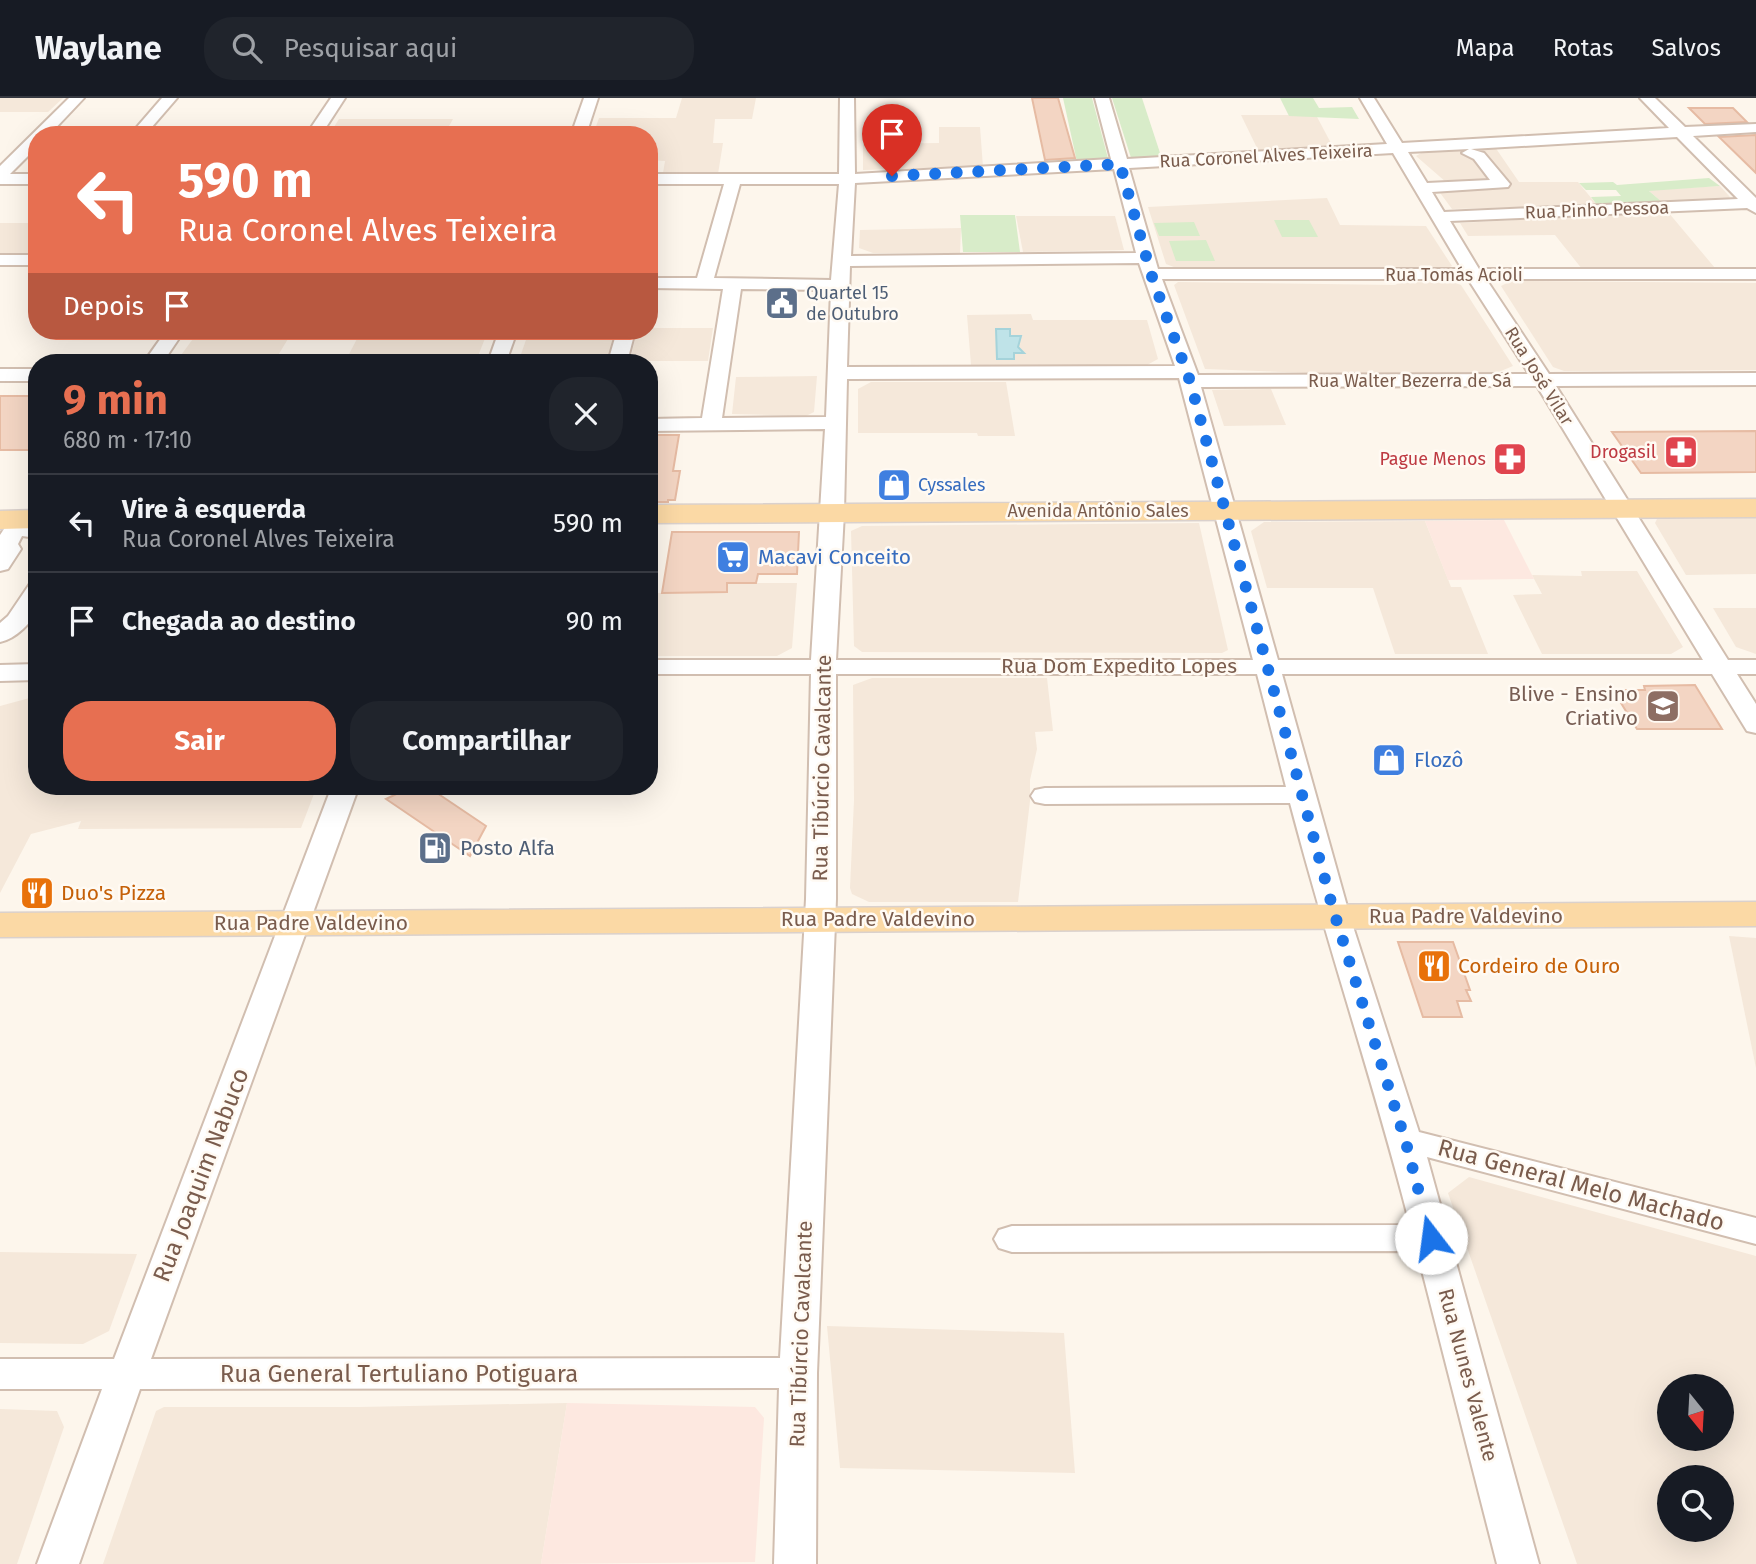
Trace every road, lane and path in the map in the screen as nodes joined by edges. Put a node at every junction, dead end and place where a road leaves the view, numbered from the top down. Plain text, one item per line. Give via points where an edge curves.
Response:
1 (78, 98) edge
2 (170, 98) edge
3 (338, 98) edge
4 (591, 98) edge
5 (847, 98) edge
6 (1102, 98) edge
7 (1367, 98) edge
8 (1647, 98) edge
9 (50, 126) edge
10 (146, 126) edge
11 (319, 126) edge
12 (581, 126) edge
13 (1756, 128) edge
14 (1682, 132) junction
15 (28, 148) edge
16 (1396, 148) junction
17 (1471, 153) dead end
18 (1120, 164) junction
19 (0, 177) edge
20 (28, 179) edge
21 (658, 179) edge
22 (733, 179) junction
23 (847, 179) junction
24 (1421, 188) junction
25 (1755, 205) edge
26 (1438, 217) junction
27 (0, 260) edge
28 (28, 260) edge
29 (1149, 266) junction
30 (841, 273) junction
31 (1756, 274) edge
32 (1474, 275) junction
33 (658, 284) edge
34 (704, 284) junction
35 (733, 284) junction
36 (836, 373) junction
37 (0, 375) edge
38 (28, 375) edge
39 (1188, 376) junction
40 (1756, 379) edge
41 (1543, 380) junction
42 (836, 423) junction
43 (711, 424) junction
44 (658, 425) edge
45 (1621, 508) junction
46 (1756, 508) edge
47 (1226, 511) junction
48 (833, 513) junction
49 (658, 514) edge
50 (17, 526) edge
51 (0, 564) edge
52 (28, 604) edge
53 (28, 621) edge
54 (0, 635) edge
55 (0, 653) edge
56 (824, 666) junction
57 (1265, 666) junction
58 (658, 667) edge
59 (1720, 667) junction
60 (1756, 667) edge
61 (28, 672) edge
62 (0, 673) edge
63 (1756, 725) edge
64 (342, 795) edge
65 (1302, 795) junction
66 (1045, 796) dead end
67 (1756, 914) edge
68 (1335, 917) junction
69 (820, 919) junction
70 (297, 923) junction
71 (0, 925) edge
72 (1406, 1143) junction
73 (1756, 1231) edge
74 (1431, 1238) junction
75 (1012, 1239) dead end
76 (798, 1373) junction
77 (0, 1374) edge
78 (124, 1375) junction
79 (58, 1564) edge
80 (795, 1564) edge
81 (1518, 1564) edge

1 - 9 street
2 - 10 street
3 - 11 street
4 - 12 street
5 - 23 street, Rua Tibúrcio Cavalcante
6 - 18 street, Rua Nunes Valente
7 - 16 street, Rua José Vilar
8 - 14 street
13 - 14 street, Rua Coronel Alves Teixeira
14 - 16 street, Rua Coronel Alves Teixeira
14 - 25 street
15 - 19 street
16 - 18 street, Rua Coronel Alves Teixeira
16 - 24 street, Rua José Vilar
17 - 24 street via 1479,156 1502,184
18 - 23 street, Rua Coronel Alves Teixeira
18 - 29 street, Rua Nunes Valente
19 - 20 street
21 - 22 street, Rua Coronel Alves Teixeira
22 - 23 street, Rua Coronel Alves Teixeira
22 - 34 street
23 - 30 street, Rua Tibúrcio Cavalcante
24 - 26 street, Rua José Vilar
25 - 26 street, Rua Pinho Pessoa
26 - 32 street, Rua José Vilar
27 - 28 street
29 - 30 street, Rua Tomás Acioli
29 - 32 street, Rua Tomás Acioli
29 - 39 street, Rua Nunes Valente
30 - 35 street, Rua Tomás Acioli
30 - 36 street, Rua Tibúrcio Cavalcante
31 - 32 street, Rua Tomás Acioli
32 - 41 street, Rua José Vilar
33 - 34 street, Rua Tomás Acioli
34 - 35 street, Rua Tomás Acioli
35 - 43 street
36 - 39 street, Rua Walter Bezerra de Sá
36 - 42 street, Rua Tibúrcio Cavalcante
37 - 38 street
39 - 41 street, Rua Walter Bezerra de Sá
39 - 47 street, Rua Nunes Valente
40 - 41 street, Rua Walter Bezerra de Sá
41 - 45 street, Rua José Vilar
42 - 43 street
42 - 48 street, Rua Tibúrcio Cavalcante
43 - 44 street
45 - 46 main road, Avenida Antônio Sales
45 - 47 main road, Avenida Antônio Sales
45 - 59 street, Rua José Vilar
47 - 48 main road, Avenida Antônio Sales
47 - 57 street, Rua Nunes Valente
48 - 49 main road, Avenida Antônio Sales
48 - 56 street, Rua Tibúrcio Cavalcante
50 - 51 street via 24,529 14,531 6,544 10,550
52 - 54 street
53 - 55 street
56 - 57 street, Rua Dom Expedito Lopes
56 - 58 street, Rua Dom Expedito Lopes
56 - 69 street, Rua Tibúrcio Cavalcante
57 - 59 street, Rua Dom Expedito Lopes
57 - 65 street, Rua Nunes Valente
59 - 60 street, Rua Dom Expedito Lopes
59 - 63 street, Rua José Vilar
61 - 62 street
64 - 70 street, Rua Joaquim Nabuco
65 - 66 street
65 - 68 street, Rua Nunes Valente
67 - 68 main road, Rua Padre Valdevino
68 - 69 main road, Rua Padre Valdevino
68 - 72 street, Rua Nunes Valente
69 - 70 main road, Rua Padre Valdevino
69 - 76 street, Rua Tibúrcio Cavalcante
70 - 71 main road, Rua Padre Valdevino
70 - 78 street, Rua Joaquim Nabuco
72 - 73 street, Rua General Melo Machado
72 - 74 street, Rua Nunes Valente
74 - 75 street
74 - 81 street, Rua Nunes Valente
76 - 78 street, Rua General Tertuliano Potiguara
76 - 80 street, Rua Tibúrcio Cavalcante
77 - 78 street, Rua General Tertuliano Potiguara
78 - 79 street, Rua Joaquim Nabuco

